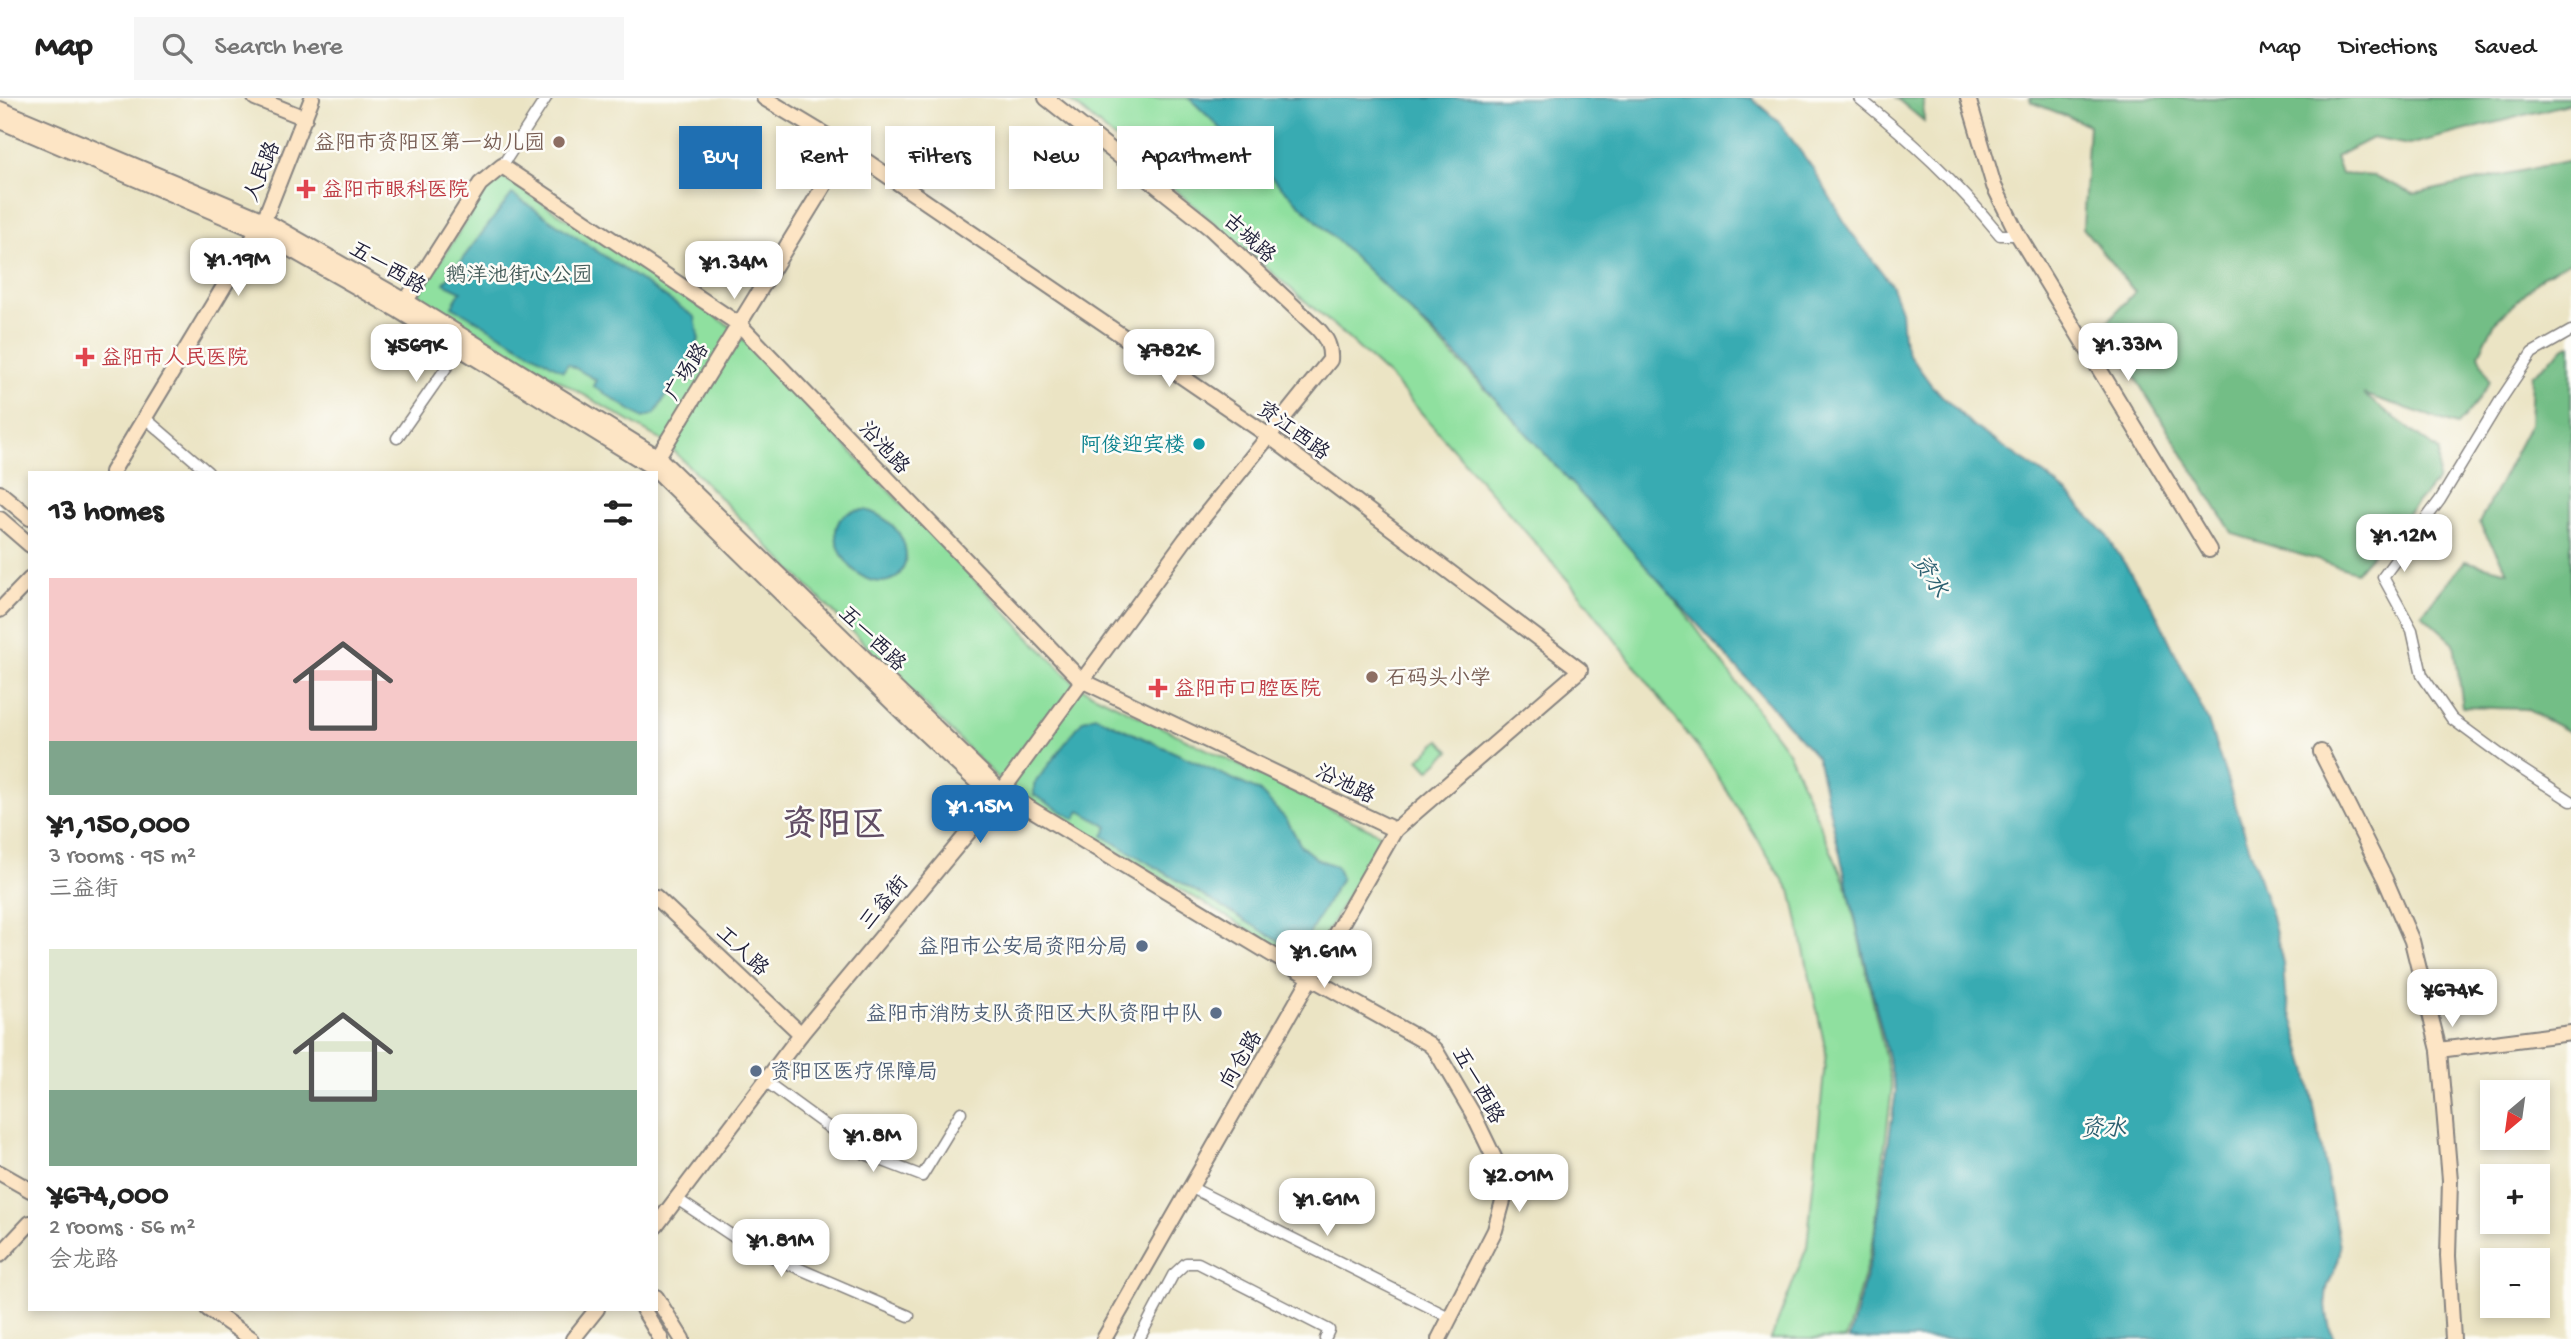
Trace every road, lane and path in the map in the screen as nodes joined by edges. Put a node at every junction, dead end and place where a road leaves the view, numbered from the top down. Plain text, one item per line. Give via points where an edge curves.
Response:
1 (255, 98) edge
2 (312, 98) edge
3 (547, 98) edge
4 (764, 98) edge
5 (1046, 98) edge
6 (1858, 98) edge
7 (1968, 98) edge
8 (0, 109) edge
9 (305, 118) junction
10 (0, 121) edge
11 (811, 126) edge
12 (871, 164) edge
13 (502, 166) junction
14 (823, 189) edge
15 (261, 225) junction
16 (2018, 235) junction
17 (403, 306) junction
18 (740, 325) junction
19 (2571, 331) edge
20 (460, 348) junction
21 (145, 418) junction
22 (1269, 436) junction
23 (397, 438) dead end
24 (653, 466) edge
25 (113, 471) edge
26 (207, 471) edge
27 (0, 493) edge
28 (28, 516) edge
29 (0, 519) edge
30 (28, 542) edge
31 (2209, 550) dead end
32 (28, 581) edge
33 (0, 610) edge
34 (1580, 670) joint
35 (1081, 680) junction
36 (2321, 752) dead end
37 (998, 795) junction
38 (2571, 801) edge
39 (1395, 831) junction
40 (658, 899) edge
41 (1309, 982) junction
42 (2571, 1033) edge
43 (801, 1034) junction
44 (2439, 1050) junction
45 (765, 1081) junction
46 (961, 1112) dead end
47 (0, 1174) edge
48 (1190, 1187) junction
49 (28, 1189) edge
50 (677, 1199) junction
51 (658, 1223) edge
52 (28, 1225) edge
53 (0, 1255) edge
54 (658, 1300) edge
55 (211, 1311) edge
56 (595, 1311) edge
57 (644, 1311) edge
58 (909, 1315) dead end
59 (1449, 1317) junction
60 (1107, 1338) edge
61 (252, 1339) edge
62 (573, 1339) edge
63 (661, 1339) edge
64 (682, 1339) edge
65 (1139, 1339) edge
66 (1325, 1339) edge
67 (1439, 1339) edge
68 (2453, 1339) edge

1 - 9 street
2 - 9 street, 人民路
3 - 13 street
4 - 11 street, 资江西路
5 - 22 street, 古城路 via 1210,228 1327,338 1330,360
6 - 16 street via 1920,148 1968,195 2000,235
7 - 16 street via 1994,186
8 - 15 street
9 - 15 street, 人民路
10 - 15 street
12 - 22 street, 资江西路
13 - 17 street via 480,184
13 - 18 street, 沿池路
14 - 18 street, 广场路
15 - 17 street
15 - 21 street, 人民路
16 - 31 street
17 - 20 street
17 - 24 street, 五一西路
18 - 24 street, 广场路
18 - 35 street, 沿池路
19 - 38 street via 2532,353 2440,500 2383,577 2412,630 2422,675 2452,719
20 - 23 street
20 - 24 street
21 - 25 street, 人民路
21 - 26 street
22 - 34 street, 资江西路
22 - 35 street, 三益街
24 - 37 street, 五一西路 via 907,717
27 - 28 street
29 - 30 street
32 - 33 street
34 - 39 street, 向仓路
35 - 37 street, 三益街
35 - 39 street, 沿池路
36 - 44 street via 2412,942
37 - 41 street, 五一西路
37 - 43 street, 三益街
39 - 41 street, 向仓路
40 - 43 street, 工人路
41 - 48 street, 向仓路
41 - 59 street, 五一西路 via 1429,1044 1500,1170 1506,1191 1495,1230
42 - 44 street
43 - 45 street, 三益街
44 - 68 street via 2450,1180
45 - 46 street via 865,1154 922,1176
45 - 50 street, 三益街
47 - 49 street
48 - 59 street
48 - 60 street, 向仓路
50 - 51 street, 三益街
50 - 58 street via 749,1247
52 - 53 street
54 - 64 street
55 - 61 street
56 - 62 street
57 - 63 street
59 - 67 street, 五一西路
65 - 66 street via 1173,1275 1186,1263 1198,1263 1329,1330

